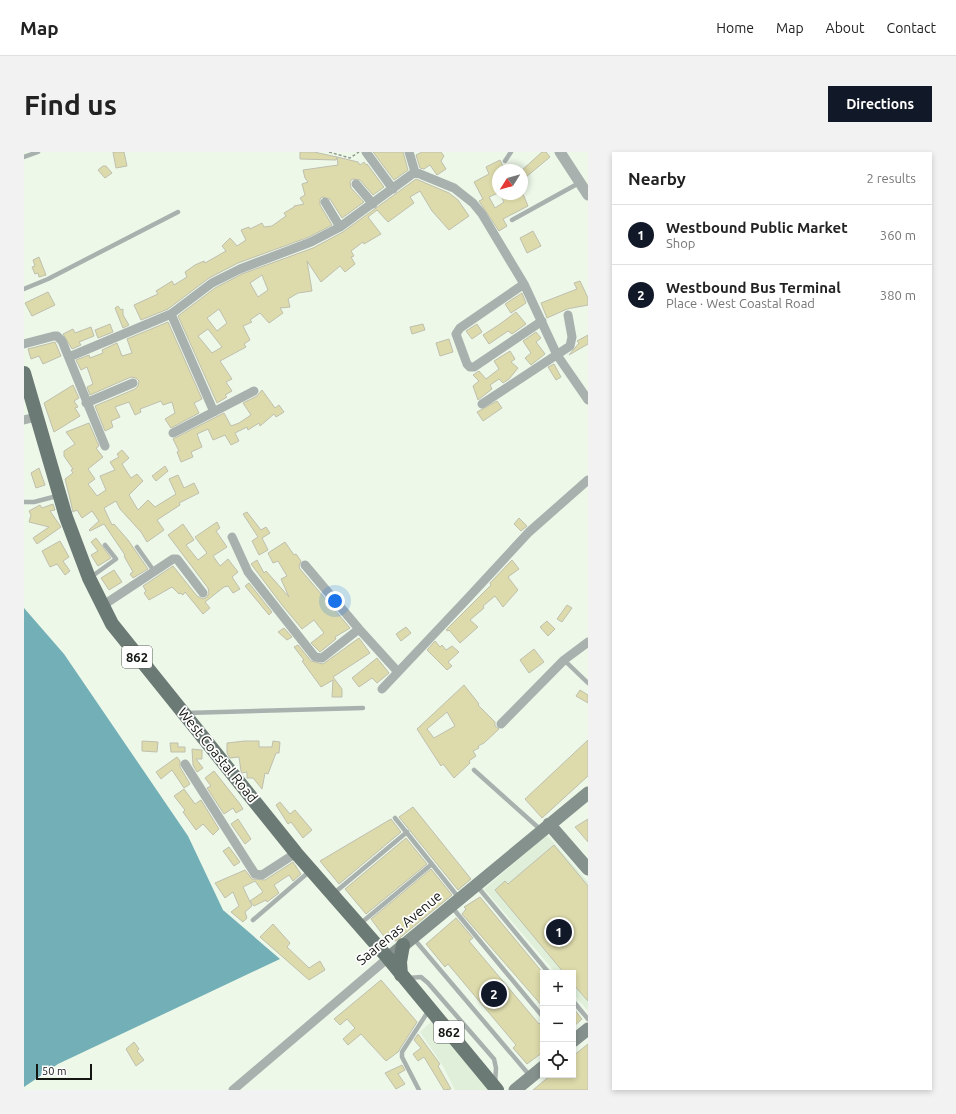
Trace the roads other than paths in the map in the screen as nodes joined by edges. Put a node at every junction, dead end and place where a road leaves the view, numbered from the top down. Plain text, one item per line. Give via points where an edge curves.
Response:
1 (38, 152) edge
2 (366, 152) edge
3 (409, 152) edge
4 (511, 152) edge
5 (560, 152) edge
6 (24, 157) edge
7 (505, 161) dead end
8 (416, 172) junction
9 (580, 183) junction
10 (356, 184) dead end
11 (393, 189) junction
12 (588, 195) edge
13 (325, 202) dead end
14 (373, 204) junction
15 (178, 212) dead end
16 (512, 220) dead end
17 (340, 227) junction
18 (524, 284) junction
19 (24, 289) edge
20 (171, 314) junction
21 (568, 316) dead end
22 (542, 321) junction
23 (24, 344) edge
24 (557, 355) junction
25 (69, 357) junction
26 (24, 373) edge
27 (133, 383) dead end
28 (26, 389) edge
29 (254, 391) dead end
30 (588, 400) edge
31 (86, 403) junction
32 (482, 404) dead end
33 (214, 412) junction
34 (30, 418) edge
35 (173, 434) dead end
36 (105, 446) dead end
37 (588, 480) edge
38 (59, 496) junction
39 (24, 502) edge
40 (232, 537) dead end
41 (105, 545) dead end
42 (137, 548) dead end
43 (305, 565) dead end
44 (154, 571) junction
45 (89, 578) junction
46 (203, 593) dead end
47 (102, 606) junction
48 (359, 629) junction
49 (588, 642) edge
50 (564, 660) junction
51 (398, 672) junction
52 (588, 682) edge
53 (382, 689) dead end
54 (363, 708) dead end
55 (185, 713) junction
56 (501, 724) dead end
57 (185, 764) dead end
58 (474, 770) dead end
59 (588, 793) edge
60 (395, 818) dead end
61 (545, 827) junction
62 (407, 832) junction
63 (296, 853) junction
64 (432, 864) junction
65 (588, 869) edge
66 (312, 870) junction
67 (475, 885) junction
68 (333, 894) junction
69 (455, 902) junction
70 (253, 920) dead end
71 (359, 924) junction
72 (373, 941) junction
73 (406, 944) junction
74 (388, 958) junction
75 (546, 970) edge
76 (403, 976) junction
77 (576, 1005) edge
78 (430, 1009) junction
79 (540, 1013) edge
80 (588, 1019) edge
81 (588, 1029) edge
82 (576, 1039) edge
83 (540, 1070) edge
84 (531, 1077) junction
85 (496, 1089) edge
86 (233, 1090) edge
87 (419, 1090) edge
88 (515, 1090) edge

1 - 6 lane
2 - 11 street
3 - 8 street
4 - 7 lane
5 - 9 street
8 - 11 street
8 - 18 street via 454,188 473,203
9 - 12 street
9 - 16 lane
10 - 14 street
11 - 14 street
13 - 17 street
14 - 17 street
15 - 19 lane
17 - 20 street via 311,242 240,269 212,283
18 - 22 street
18 - 22 street via 460,328 456,334 467,364 474,367
20 - 25 street
20 - 33 street
21 - 24 street via 572,337 570,346
22 - 24 street
23 - 25 street via 57,336
24 - 30 street
24 - 32 street
25 - 31 street
26 - 28 main road, West Coastal Road / 862
27 - 31 street
28 - 34 main road, West Coastal Road / 862
29 - 33 street
31 - 36 street
33 - 35 street
34 - 38 main road, West Coastal Road / 862
37 - 51 street via 528,532
38 - 39 lane
38 - 45 main road, West Coastal Road / 862
40 - 48 street via 248,572 315,657 322,658
41 - 45 lane via 116,559
42 - 44 lane
43 - 48 street
44 - 46 street via 177,559
44 - 47 street
45 - 47 main road, West Coastal Road / 862
47 - 55 main road, West Coastal Road / 862 via 122,638
48 - 51 street
49 - 50 street
50 - 52 lane
50 - 56 street
51 - 53 street
54 - 55 lane
55 - 63 main road, West Coastal Road / 862
57 - 63 street via 255,874 262,876
58 - 61 lane
59 - 61 main road, Saarenas Avenue
60 - 62 lane
61 - 65 main road
61 - 67 main road, Saarenas Avenue
62 - 64 lane
62 - 68 lane
63 - 66 main road, West Coastal Road / 862
64 - 69 lane
64 - 71 lane
66 - 68 main road, West Coastal Road / 862
66 - 70 lane
67 - 69 main road, Saarenas Avenue
67 - 75 lane
68 - 71 main road, West Coastal Road / 862
69 - 73 main road, Saarenas Avenue
69 - 79 lane
71 - 72 main road, West Coastal Road / 862
72 - 73 main road via 390,949
72 - 74 main road, West Coastal Road / 862
73 - 74 main road, Saarenas Avenue
73 - 76 main road via 400,962
73 - 84 lane
74 - 76 main road, West Coastal Road / 862
74 - 86 street, Saarenas Avenue
76 - 78 main road, West Coastal Road / 862
76 - 85 lane via 421,977 428,983 494,1059
77 - 80 lane
78 - 85 main road, West Coastal Road / 862
78 - 87 lane via 402,1052 402,1057
81 - 82 main road
83 - 84 main road
84 - 88 main road

